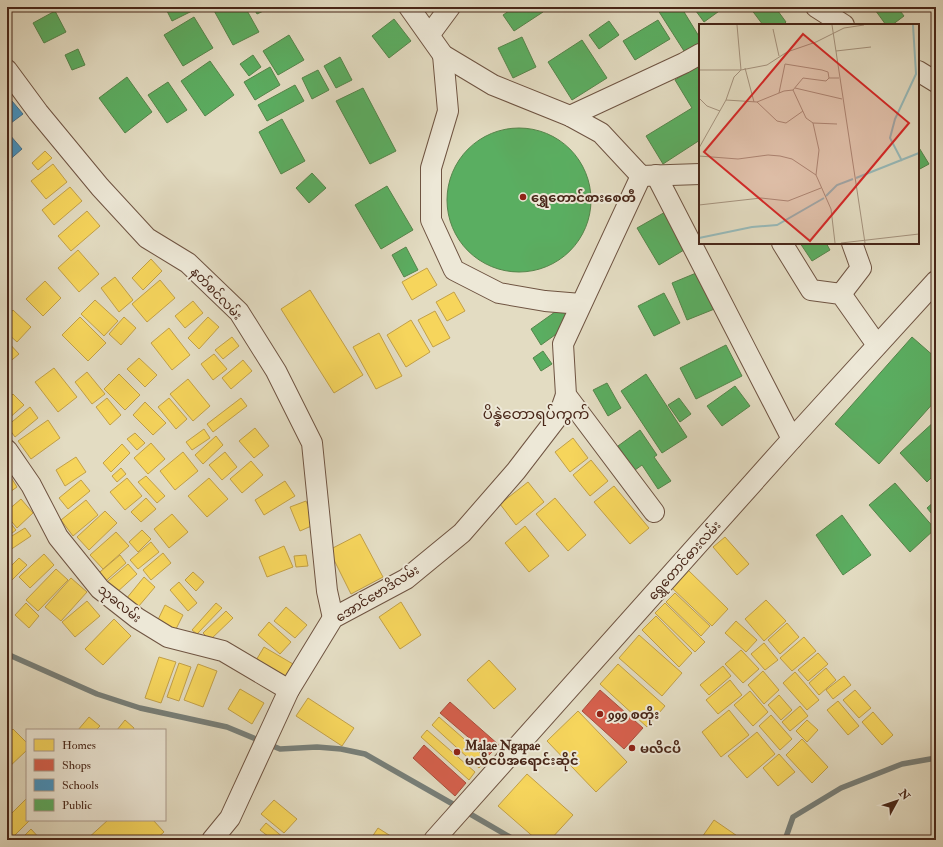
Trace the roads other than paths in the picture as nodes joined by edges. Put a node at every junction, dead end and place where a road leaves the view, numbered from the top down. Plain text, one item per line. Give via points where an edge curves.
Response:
1 (409, 7) edge
2 (450, 7) edge
3 (816, 7) edge
4 (842, 24) edge
5 (430, 34) junction
6 (443, 55) junction
7 (699, 55) edge
8 (7, 70) edge
9 (919, 72) edge
10 (936, 82) edge
11 (570, 116) junction
12 (699, 174) edge
13 (649, 176) junction
14 (783, 244) edge
15 (852, 244) edge
16 (936, 281) edge
17 (841, 294) junction
18 (581, 304) junction
19 (877, 345) junction
20 (566, 394) junction
21 (792, 439) junction
22 (7, 450) edge
23 (654, 512) dead end
24 (333, 618) junction
25 (289, 690) junction
26 (212, 840) edge
27 (434, 840) edge

1 - 5 street
2 - 5 street
3 - 4 street
5 - 6 street
6 - 11 street via 493,85
6 - 18 street via 448,112 431,168 431,220 454,270 499,293
7 - 11 street
8 - 24 street, နတ်စင်လမ်း via 100,188 147,238 188,263 239,312 276,371 312,443 327,591
9 - 10 street
11 - 13 street via 601,133
12 - 13 street
13 - 18 street
13 - 21 street
14 - 17 street via 811,290
15 - 17 street via 861,268
16 - 19 street, ရွှေတောင်ဓားလမ်း
17 - 19 street
18 - 20 street via 563,344
19 - 21 street, ရွှေတောင်ဓားလမ်း
20 - 23 street
20 - 24 street, အောင်ဗောဒိလမ်း via 558,415 516,471 462,533 406,579
21 - 27 street, ရွှေတောင်ဓားလမ်း
22 - 25 street, သုခလမ်း via 31,485 58,538 100,589 137,618 168,637 223,651
24 - 25 street, အောင်ဗောဒိလမ်း
25 - 26 street, အောင်ဗောဒိလမ်း via 230,818

